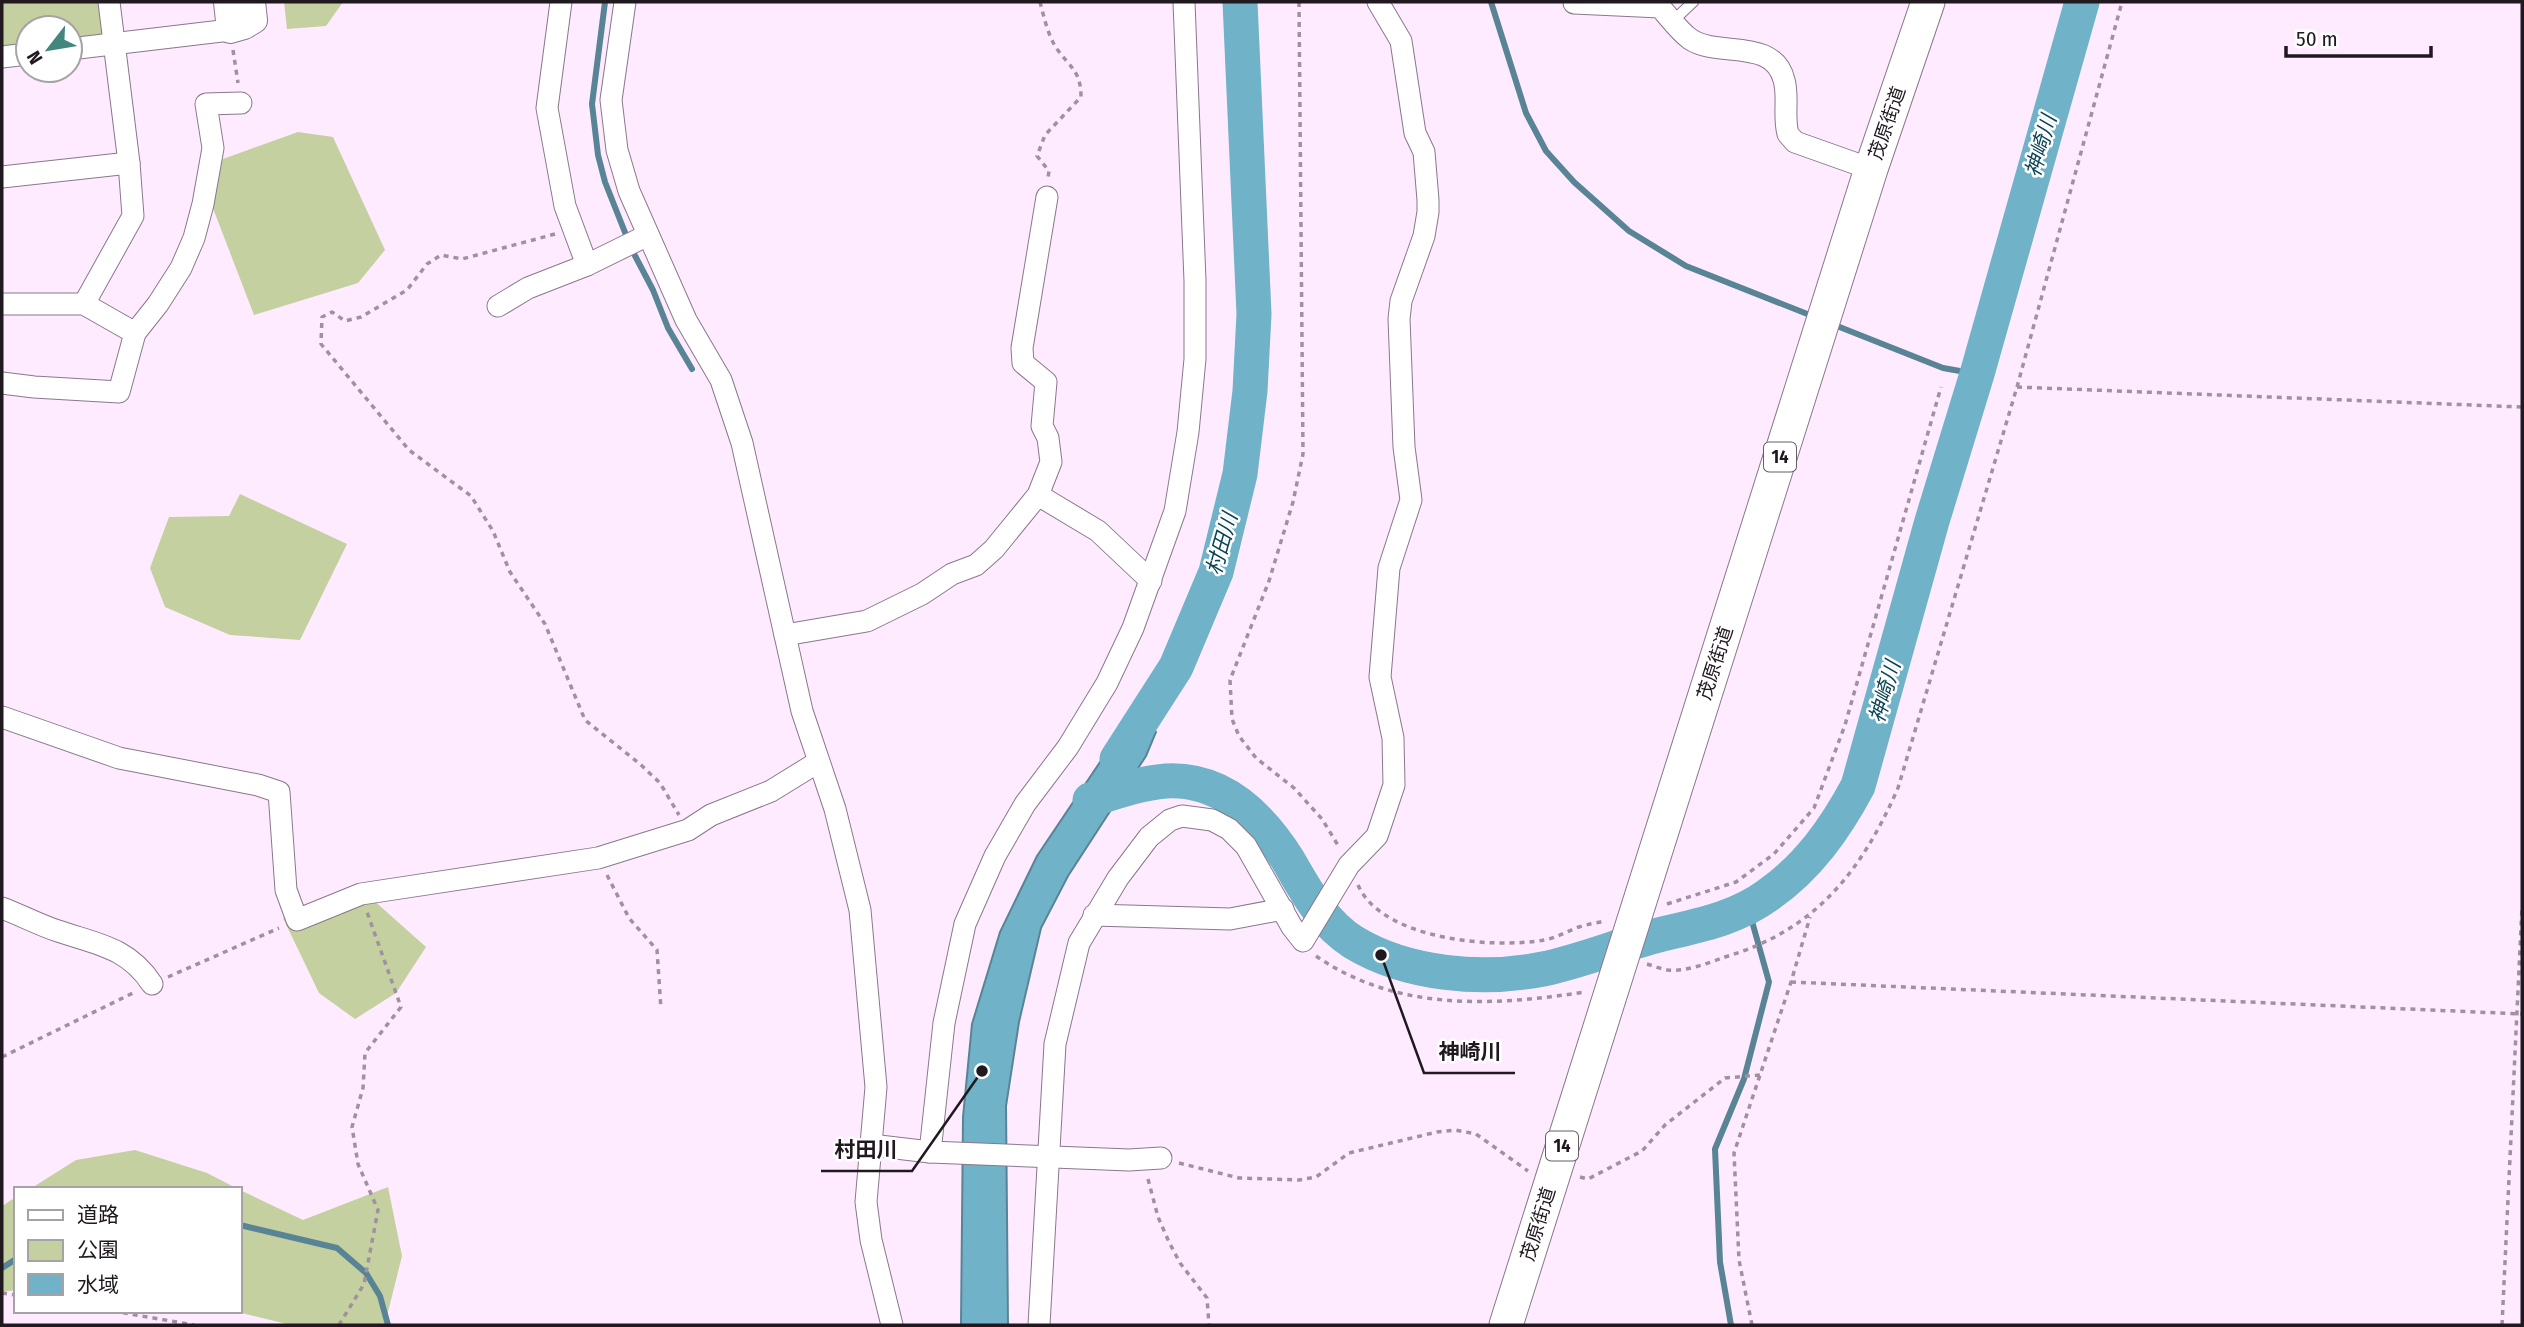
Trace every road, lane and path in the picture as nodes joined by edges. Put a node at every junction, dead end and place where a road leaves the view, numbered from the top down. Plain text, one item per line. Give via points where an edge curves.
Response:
1 (109, 2) edge
2 (227, 2) edge
3 (252, 2) edge
4 (561, 2) edge
5 (625, 2) edge
6 (1040, 2) edge
7 (1184, 2) edge
8 (1299, 2) edge
9 (1378, 2) edge
10 (1693, 2) edge
11 (1928, 2) edge
12 (2122, 2) edge
13 (1574, 3) edge
14 (1673, 21) junction
15 (230, 30) junction
16 (114, 43) junction
17 (84, 47) edge
18 (241, 103) joint
19 (129, 163) junction
20 (1871, 169) junction
21 (2, 177) edge
22 (1046, 197) joint
23 (574, 228) junction
24 (648, 235) junction
25 (587, 265) junction
26 (2, 304) edge
27 (84, 304) junction
28 (498, 306) dead end
29 (135, 333) junction
30 (2, 383) edge
31 (1941, 387) dead end
32 (2017, 387) junction
33 (2522, 407) edge
34 (1038, 495) junction
35 (1151, 581) junction
36 (785, 635) junction
37 (2, 717) edge
38 (818, 762) junction
39 (688, 830) junction
40 (598, 858) junction
41 (1349, 864) junction
42 (361, 894) junction
43 (2522, 907) edge
44 (2, 908) edge
45 (1283, 909) junction
46 (1635, 914) junction
47 (1094, 915) junction
48 (1811, 915) junction
49 (1303, 941) junction
50 (1615, 977) junction
51 (1791, 982) junction
52 (152, 984) dead end
53 (661, 1009) dead end
54 (2520, 1014) edge
55 (1760, 1075) junction
56 (871, 1145) junction
57 (930, 1152) junction
58 (1049, 1157) junction
59 (1160, 1158) joint
60 (1137, 1159) junction
61 (1551, 1180) junction
62 (125, 1313) edge
63 (194, 1325) edge
64 (339, 1325) edge
65 (892, 1325) edge
66 (1039, 1325) edge
67 (1209, 1325) edge
68 (1506, 1325) edge
69 (1752, 1325) edge
70 (2502, 1325) edge

1 - 16 street
2 - 15 street
3 - 15 street via 254,20
4 - 23 street via 547,108 565,206
5 - 24 street via 611,100 617,150
6 - 22 path via 1056,47 1081,82 1081,97 1045,135 1037,156 1049,172
7 - 35 street via 1195,359 1175,511
8 - 41 path via 1303,454 1269,581 1230,680 1232,719 1256,758 1294,788 1322,819
9 - 41 street via 1401,41 1415,133 1424,152 1428,212 1399,319 1404,447 1411,499 1389,568 1380,677 1393,738 1394,785 1377,836
10 - 14 lane
11 - 20 main road, 茂原街道 / 14
12 - 32 path
13 - 14 street via 1660,7
14 - 20 street via 1690,39 1709,47 1755,52 1771,60 1784,80 1788,134 1795,142
15 - 16 street
15 - 18 path
16 - 17 street
16 - 19 street
18 - 29 street via 206,104 213,148 194,238 181,268
19 - 21 street
19 - 27 street via 133,216
20 - 46 main road, 茂原街道 / 14
22 - 34 street via 1022,348 1023,363 1046,382 1042,426 1051,462
23 - 25 street
23 - 39 path via 462,259 441,255 427,264 407,290 361,317 345,321 332,312 322,317 321,344 409,450 471,496 510,572 545,624 584,720 660,783
24 - 25 street
24 - 36 street via 686,320 721,380 743,443
25 - 28 street via 528,288
26 - 27 street
27 - 29 street
29 - 30 street via 119,392
31 - 46 path via 1845,725 1814,808 1774,855 1736,882
32 - 33 path
32 - 48 path via 1898,788 1866,852
34 - 35 street via 1098,531
34 - 36 street via 976,565 867,621
35 - 57 street via 1107,683 1068,747 1025,804 995,856 965,924 944,1023
36 - 38 street
37 - 42 street via 119,758 279,792 286,890 297,920
38 - 39 street via 772,792 711,815
38 - 56 street via 835,809 860,911 876,1087
39 - 40 street
40 - 42 street
40 - 53 path via 629,918 657,950
41 - 46 path via 1360,890 1380,910 1408,926 1459,940 1491,944 1547,940 1581,926
41 - 49 street
42 - 64 path via 401,1007 365,1053 363,1088 352,1127 358,1164 378,1210 364,1284
43 - 54 path
44 - 52 street via 112,949 143,970
45 - 47 street via 1230,919
45 - 47 street via 1246,846 1229,829 1212,820 1182,816 1149,837
45 - 49 street
46 - 50 main road, 茂原街道 / 14
47 - 58 street via 1079,943 1055,1044
48 - 50 path via 1759,945 1704,964 1668,970 1641,962
48 - 51 path
49 - 50 path via 1311,952 1355,978 1403,995 1453,1003 1510,1002
50 - 61 main road, 茂原街道 / 14
51 - 54 path
51 - 55 path
54 - 70 path
55 - 61 path via 1725,1078 1665,1125 1642,1151 1588,1179
55 - 69 path via 1734,1153 1739,1260
56 - 57 street
56 - 65 street via 866,1202
57 - 58 street
58 - 60 street
58 - 66 street
59 - 60 street
59 - 61 path via 1239,1178 1299,1180 1316,1177 1349,1153 1455,1130 1476,1134
60 - 67 path via 1147,1175 1169,1242 1207,1298
61 - 68 main road, 茂原街道 / 14
62 - 63 path

